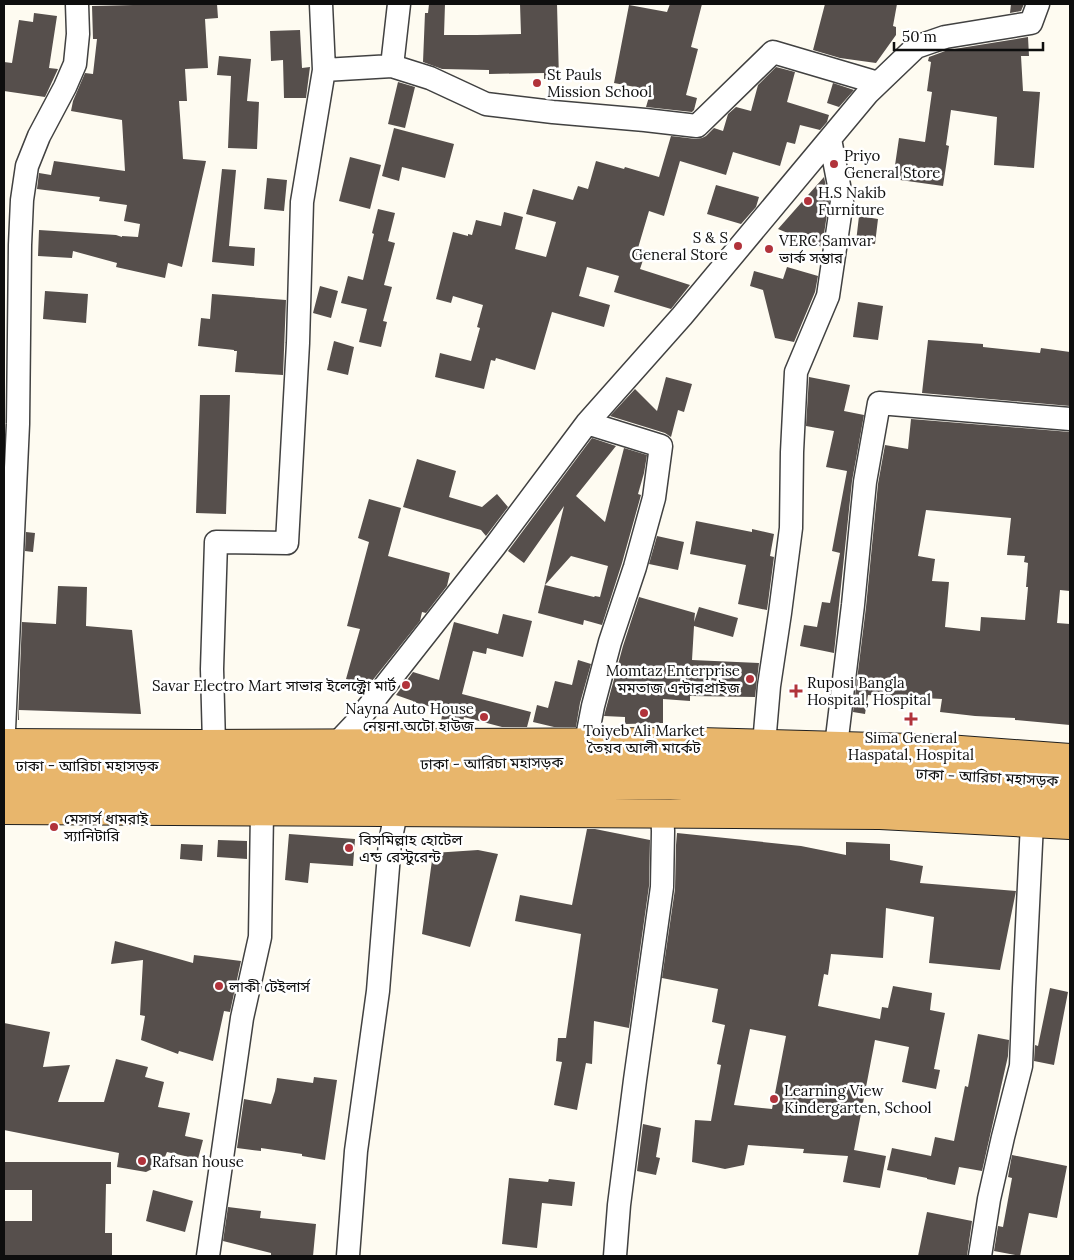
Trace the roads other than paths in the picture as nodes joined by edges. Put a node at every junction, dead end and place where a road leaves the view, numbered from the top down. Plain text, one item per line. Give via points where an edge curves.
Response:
1 (77, 4) edge
2 (320, 4) edge
3 (399, 4) edge
4 (1038, 4) edge
5 (392, 66) junction
6 (324, 70) junction
7 (878, 83) junction
8 (830, 139) junction
9 (1070, 419) edge
10 (587, 422) junction
11 (4, 730) edge
12 (586, 742) junction
13 (4, 743) edge
14 (337, 743) junction
15 (214, 744) junction
16 (764, 744) junction
17 (836, 746) junction
18 (1070, 758) edge
19 (4, 765) edge
20 (1070, 781) edge
21 (4, 787) edge
22 (1070, 802) edge
23 (4, 810) edge
24 (262, 812) junction
25 (396, 813) junction
26 (662, 813) junction
27 (1032, 823) junction
28 (1070, 825) edge
29 (208, 1256) edge
30 (348, 1256) edge
31 (615, 1256) edge
32 (980, 1256) edge

1 - 11 street via 75,64 27,166 22,200 18,424
2 - 6 street
3 - 5 street
4 - 7 street via 1031,24 944,37 916,47
5 - 6 street
5 - 7 street via 430,78 486,104 697,126 773,52
6 - 15 street via 302,202 287,543 216,542 212,669
7 - 8 street
8 - 10 street via 682,316
8 - 16 street via 842,201 828,296 796,372 791,528 768,686
9 - 17 street via 879,403 865,482
10 - 12 street via 661,446 654,498 610,642
10 - 14 street via 489,554
12 - 14 highway
12 - 16 highway
13 - 15 highway
14 - 15 highway
16 - 17 highway
17 - 18 highway via 948,748
19 - 20 highway, ঢাকা - আরিচা মহাসড়ক via 321,766 636,761
21 - 22 highway, ঢাকা - আরিচা মহাসড়ক via 260,789 664,785
23 - 24 highway
24 - 25 highway
24 - 29 street via 260,937 242,1018
25 - 26 highway
25 - 30 street via 390,842 378,991 356,1152
26 - 27 highway via 880,816
26 - 31 street via 662,887
27 - 28 highway
27 - 32 street via 1022,1066 1002,1137

